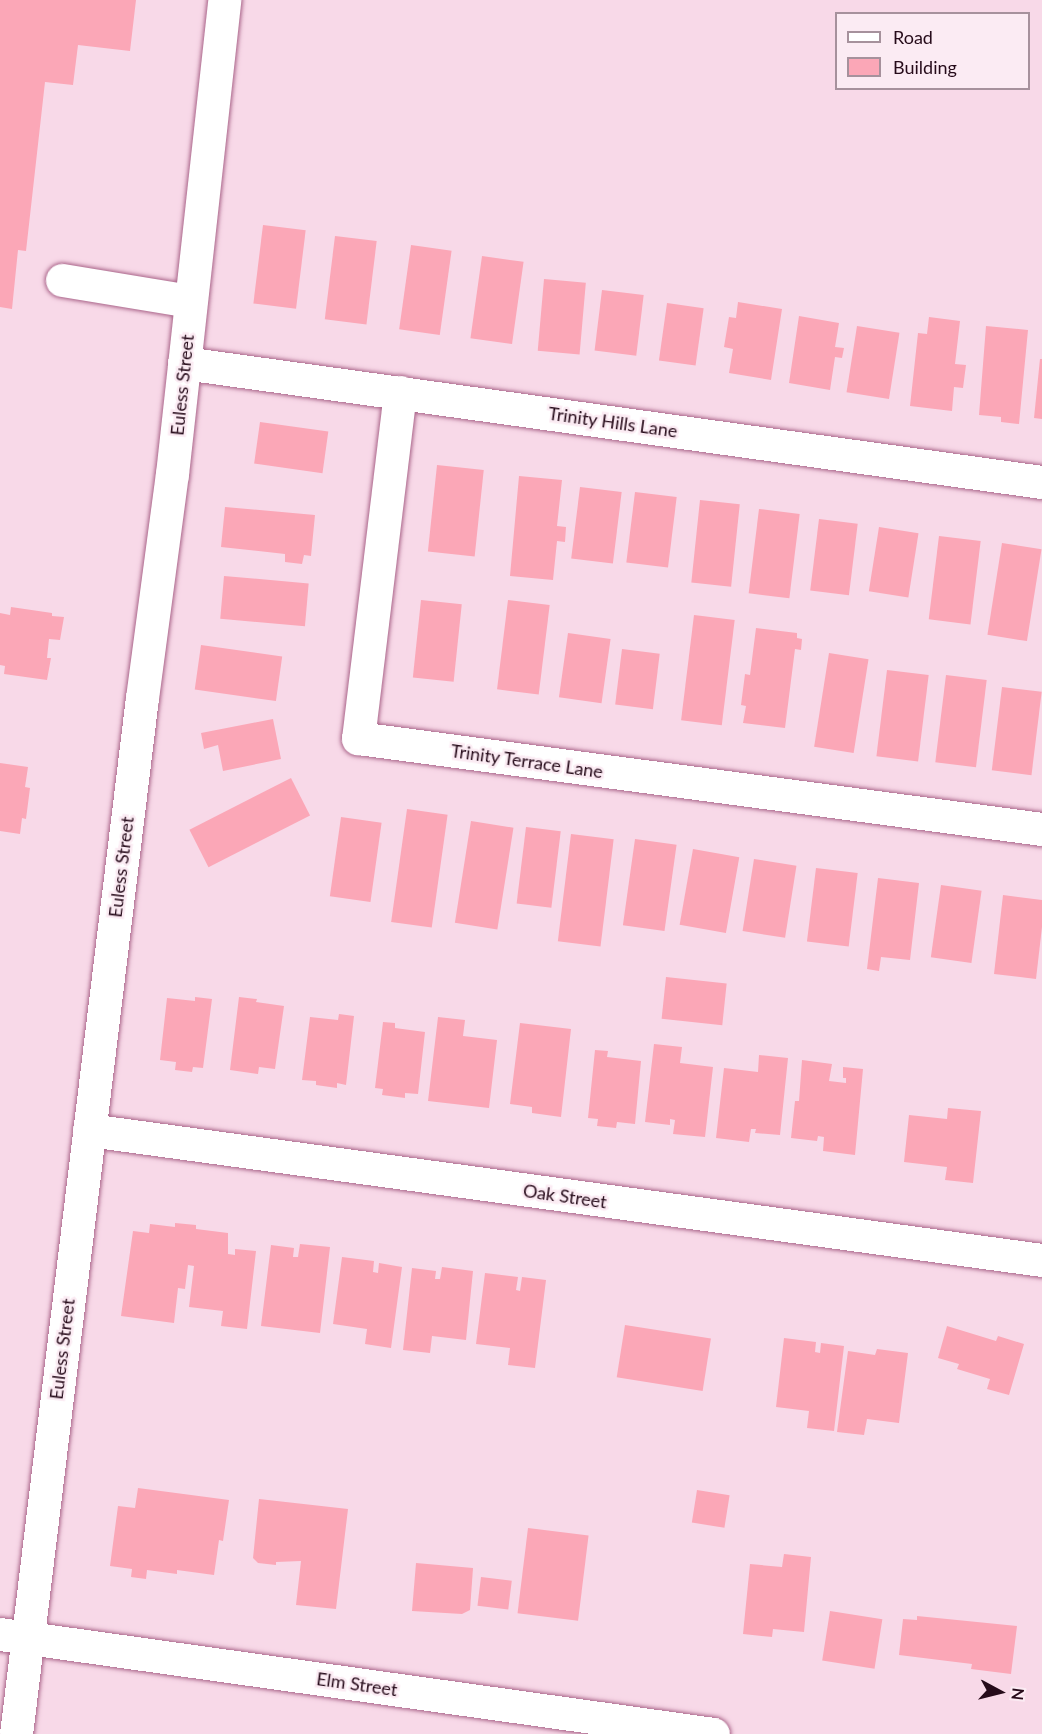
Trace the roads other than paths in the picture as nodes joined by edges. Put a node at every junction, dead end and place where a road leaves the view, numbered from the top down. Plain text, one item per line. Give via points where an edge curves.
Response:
1 (224, 0) edge
2 (62, 280) dead end
3 (190, 301) junction
4 (184, 363) junction
5 (400, 392) junction
6 (1042, 482) edge
7 (1042, 829) edge
8 (89, 1130) junction
9 (1042, 1260) edge
10 (13, 1636) edge
11 (16, 1734) edge
12 (714, 1734) edge

1 - 3 street, Euless Street
2 - 3 street
3 - 4 street, Euless Street
4 - 5 street, Trinity Hills Lane
4 - 8 street, Euless Street
5 - 6 street, Trinity Hills Lane
5 - 7 street, Trinity Terrace Lane via 357,738
8 - 9 street, Oak Street
8 - 10 street, Euless Street
10 - 11 street, Euless Street
10 - 12 street, Elm Street

